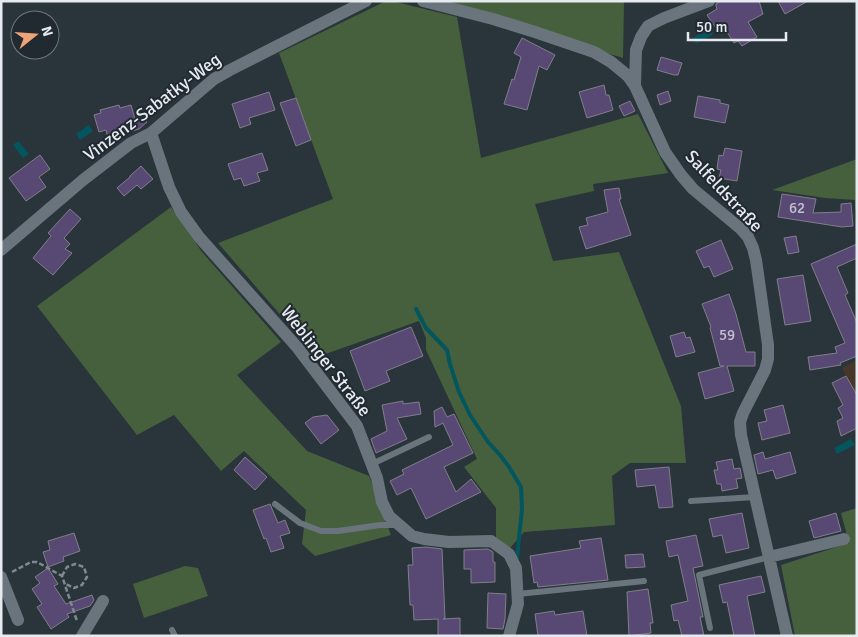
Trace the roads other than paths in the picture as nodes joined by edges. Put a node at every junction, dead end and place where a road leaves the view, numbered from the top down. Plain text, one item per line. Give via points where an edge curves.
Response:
1 (366, 1) edge
2 (423, 1) edge
3 (709, 1) edge
4 (635, 86) junction
5 (151, 133) junction
6 (1, 250) edge
7 (428, 437) dead end
8 (372, 464) junction
9 (755, 497) junction
10 (691, 501) dead end
11 (275, 504) dead end
12 (400, 525) junction
13 (844, 539) dead end
14 (769, 558) junction
15 (1, 577) edge
16 (644, 581) dead end
17 (518, 594) junction
18 (103, 601) dead end
19 (18, 620) dead end
20 (710, 628) dead end
21 (84, 634) edge
22 (509, 636) edge
23 (787, 636) edge

1 - 5 street, Vinzenz-Sabatky-Weg via 214,79
2 - 4 street, Salfeldstraße via 493,19 594,52 628,76
3 - 4 street, Salfeldstraße via 648,26 636,50
4 - 9 street, Salfeldstraße via 664,152 693,189 740,229 753,248 768,359 740,422
5 - 6 street, Vinzenz-Sabatky-Weg via 131,143 83,180
5 - 8 street, Weblinger Straße via 181,212 199,237 297,346 357,426
7 - 8 lane
8 - 12 street, Weblinger Straße via 382,502 389,516
9 - 10 lane
9 - 14 street, Salfeldstraße
11 - 12 lane via 300,523 321,531
12 - 17 street, Weblinger Straße via 412,536 424,539 491,541 510,554 516,568
13 - 14 street
14 - 20 lane via 699,575
14 - 23 street, Salfeldstraße
15 - 19 street
16 - 17 lane
17 - 22 street, Weblinger Straße
18 - 21 street

